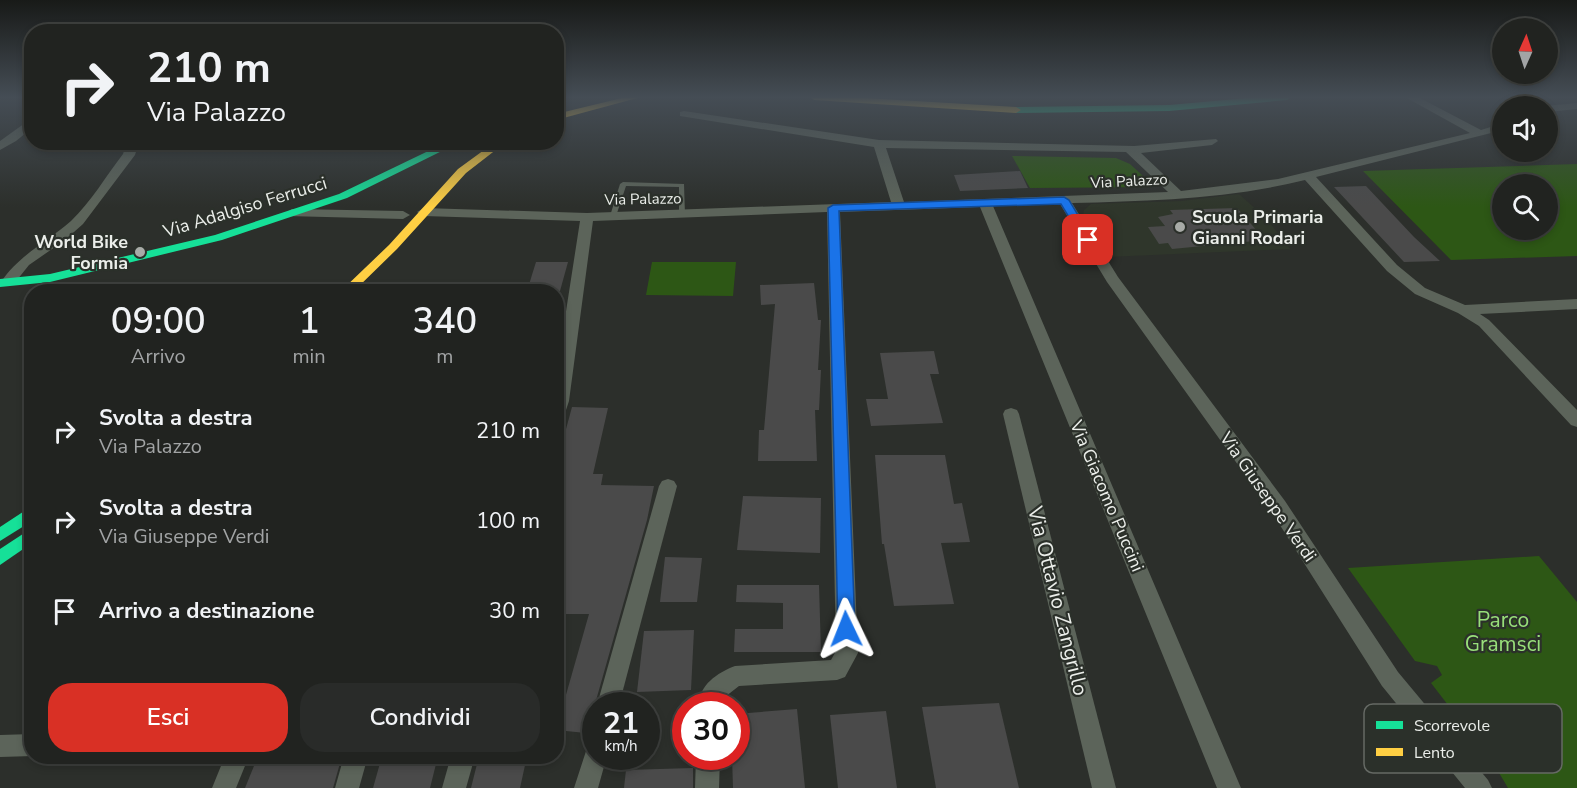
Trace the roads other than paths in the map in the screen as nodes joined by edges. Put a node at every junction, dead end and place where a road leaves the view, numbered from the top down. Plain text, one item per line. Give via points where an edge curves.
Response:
1 (19, 134) edge
2 (813, 134) edge
3 (1480, 134) edge
4 (1212, 141) dead end
5 (879, 144) junction
6 (0, 146) edge
7 (131, 150) edge
8 (439, 150) edge
9 (471, 150) edge
10 (491, 150) edge
11 (1132, 150) junction
12 (1308, 176) junction
13 (1178, 195) junction
14 (1064, 200) junction
15 (985, 203) junction
16 (899, 206) junction
17 (833, 208) junction
18 (424, 212) junction
19 (292, 213) junction
20 (682, 214) junction
21 (403, 215) junction
22 (613, 216) junction
23 (587, 217) junction
24 (4, 282) edge
25 (345, 284) edge
26 (348, 284) edge
27 (1577, 304) edge
28 (1463, 310) junction
29 (564, 380) edge
30 (1011, 414) dead end
31 (1577, 421) edge
32 (668, 486) dead end
33 (24, 518) edge
34 (0, 535) edge
35 (24, 540) edge
36 (0, 558) edge
37 (612, 692) edge
38 (714, 692) edge
39 (1411, 704) edge
40 (24, 745) edge
41 (0, 746) edge
42 (234, 764) edge
43 (354, 764) edge
44 (460, 764) edge
45 (591, 770) edge
46 (708, 770) edge
47 (1468, 773) edge
48 (224, 788) edge
49 (346, 788) edge
50 (454, 788) edge
51 (586, 788) edge
52 (707, 788) edge
53 (1104, 788) edge
54 (1229, 788) edge
55 (1480, 788) edge

1 - 6 street
2 - 5 street
3 - 12 street, Via Palazzo
4 - 11 street
5 - 11 street
5 - 16 street
7 - 24 street via 78,221
8 - 19 main road, Via Adalgiso Ferrucci via 343,196
9 - 21 main road via 444,170
10 - 18 main road via 457,174
11 - 13 street
12 - 13 street, Via Palazzo
12 - 28 street via 1392,268 1420,291
13 - 14 street, Via Palazzo
14 - 15 street, Via Palazzo
14 - 39 street, Via Giuseppe Verdi via 1112,279 1278,506 1390,679
15 - 16 street, Via Palazzo
15 - 54 street, Via Giacomo Puccini
16 - 17 street, Via Palazzo
17 - 20 street, Via Palazzo
17 - 38 street via 847,653 837,670 735,676
18 - 23 street, Via Palazzo
18 - 26 main road via 371,270
19 - 21 street
19 - 24 main road, Via Adalgiso Ferrucci via 152,255 50,278
20 - 22 street, Via Palazzo
20 - 22 lane via 682,185 623,184
21 - 25 main road
22 - 23 street, Via Palazzo
23 - 29 street
27 - 28 street
28 - 31 street via 1484,323
30 - 53 street, Via Ottavio Zangrillo
32 - 37 street
33 - 34 main road
35 - 36 main road
40 - 41 street
42 - 48 street
43 - 49 street
44 - 50 street
45 - 51 street
46 - 52 street
47 - 55 street, Via Giuseppe Verdi

